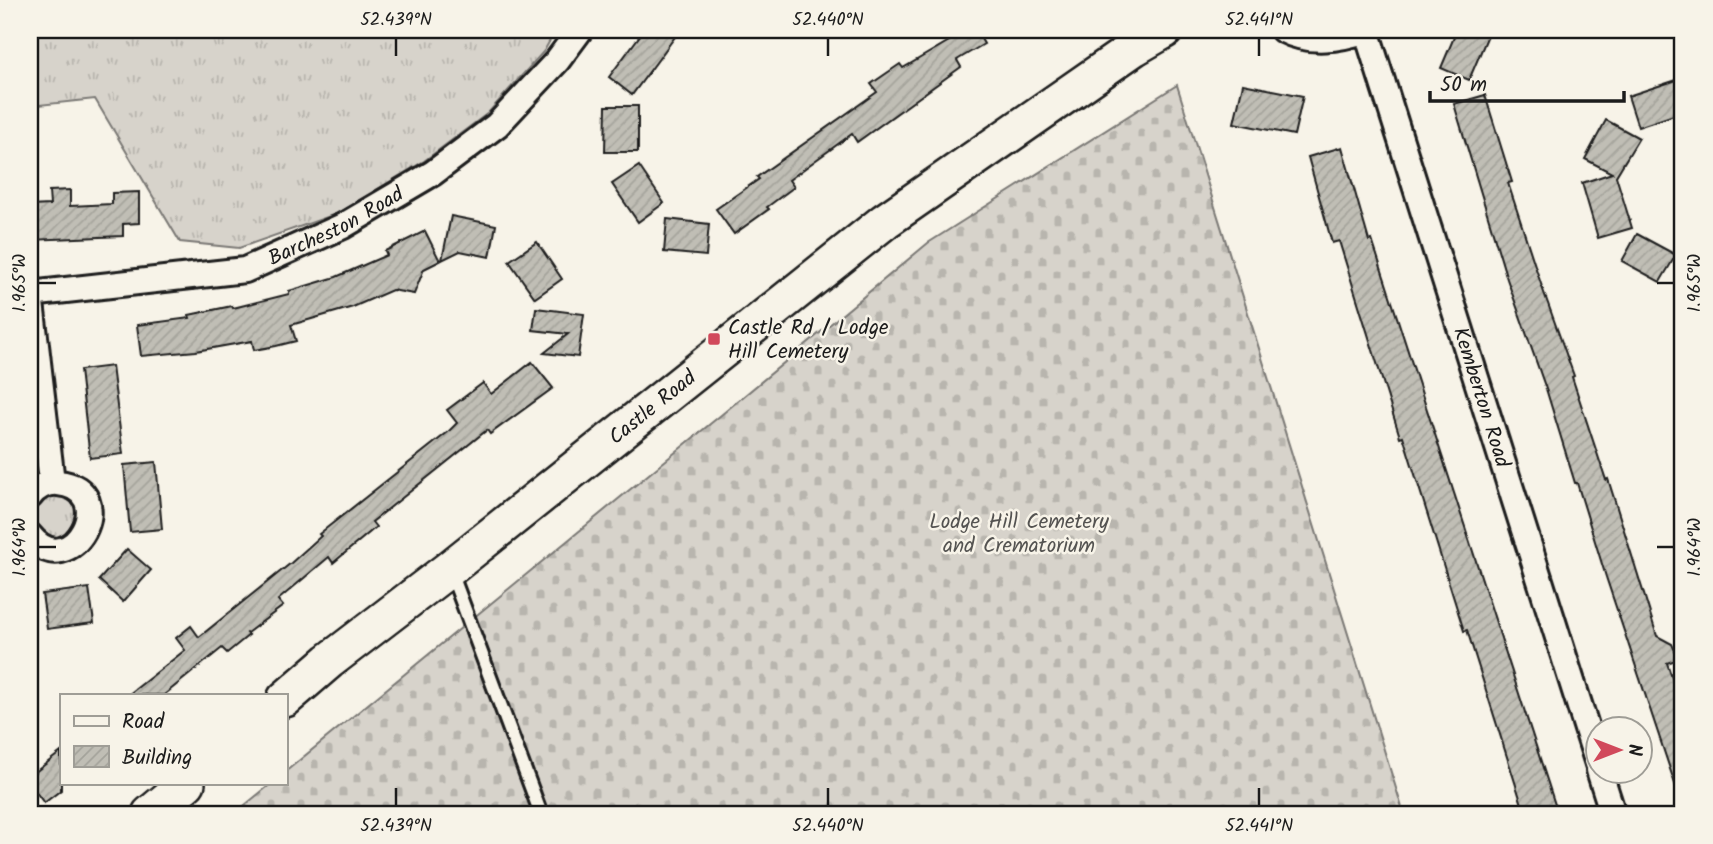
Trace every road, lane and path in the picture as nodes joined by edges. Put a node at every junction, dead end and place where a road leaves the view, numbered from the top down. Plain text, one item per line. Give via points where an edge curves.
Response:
1 (580, 30) edge
2 (1165, 30) edge
3 (1283, 30) edge
4 (1366, 30) edge
5 (30, 294) edge
6 (52, 482) junction
7 (30, 496) edge
8 (30, 536) edge
9 (449, 569) junction
10 (287, 697) edge
11 (1584, 720) edge
12 (186, 784) edge
13 (1604, 784) edge
14 (150, 814) edge
15 (541, 814) edge
16 (1613, 814) edge

1 - 5 street, Barcheston Road via 497,125 433,173 342,226 245,270
2 - 9 street, Castle Road via 885,221
3 - 4 street via 1294,36 1329,40
4 - 11 street, Kemberton Road
5 - 6 street
6 - 7 street
6 - 8 street via 74,487 82,495 88,526 83,536 65,548 43,547
9 - 10 street, Castle Road
9 - 15 lane
12 - 14 street
13 - 16 street

